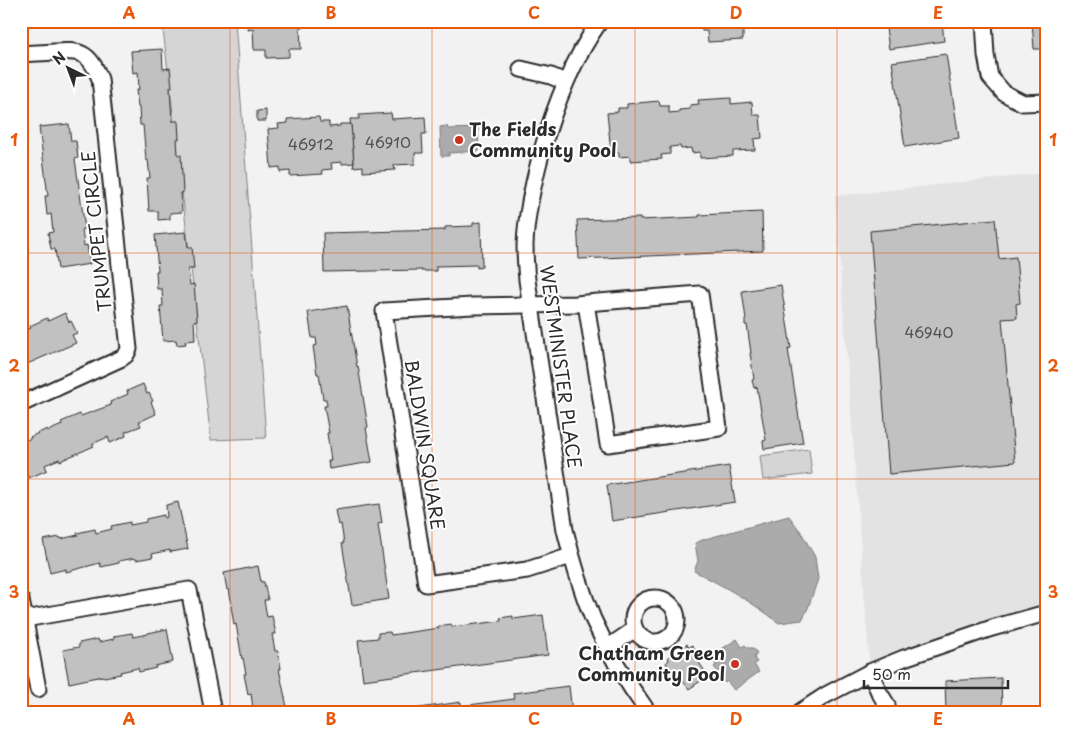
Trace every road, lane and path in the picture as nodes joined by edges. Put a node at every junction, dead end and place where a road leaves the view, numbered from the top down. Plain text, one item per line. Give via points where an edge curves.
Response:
1 (600, 21) edge
2 (984, 21) edge
3 (21, 54) edge
4 (521, 69) dead end
5 (565, 82) junction
6 (1046, 102) edge
7 (586, 303) junction
8 (532, 305) junction
9 (21, 404) edge
10 (571, 556) junction
11 (21, 600) edge
12 (1046, 613) edge
13 (25, 619) junction
14 (636, 629) dead end
15 (607, 648) junction
16 (870, 672) junction
17 (38, 689) dead end
18 (213, 712) edge
19 (648, 712) edge
20 (800, 712) edge
21 (888, 712) edge

1 - 5 street, WESTMINISTER PLACE
2 - 6 street via 990,76 1004,93 1023,103
3 - 9 street, TRUMPET CIRCLE via 78,52 91,61 100,79 129,349 122,358
4 - 5 street
5 - 8 street, WESTMINISTER PLACE via 534,179 528,214 525,246
7 - 7 street via 700,294 718,428 608,444
7 - 8 street
8 - 10 street, WESTMINISTER PLACE
8 - 10 street, BALDWIN SQUARE via 384,311 426,584 527,570
10 - 15 street, WESTMINISTER PLACE
11 - 13 street
12 - 16 street via 948,642
13 - 17 street
13 - 18 street via 189,590
14 - 15 street
15 - 19 street, WESTMINISTER PLACE
16 - 20 street
16 - 21 street

